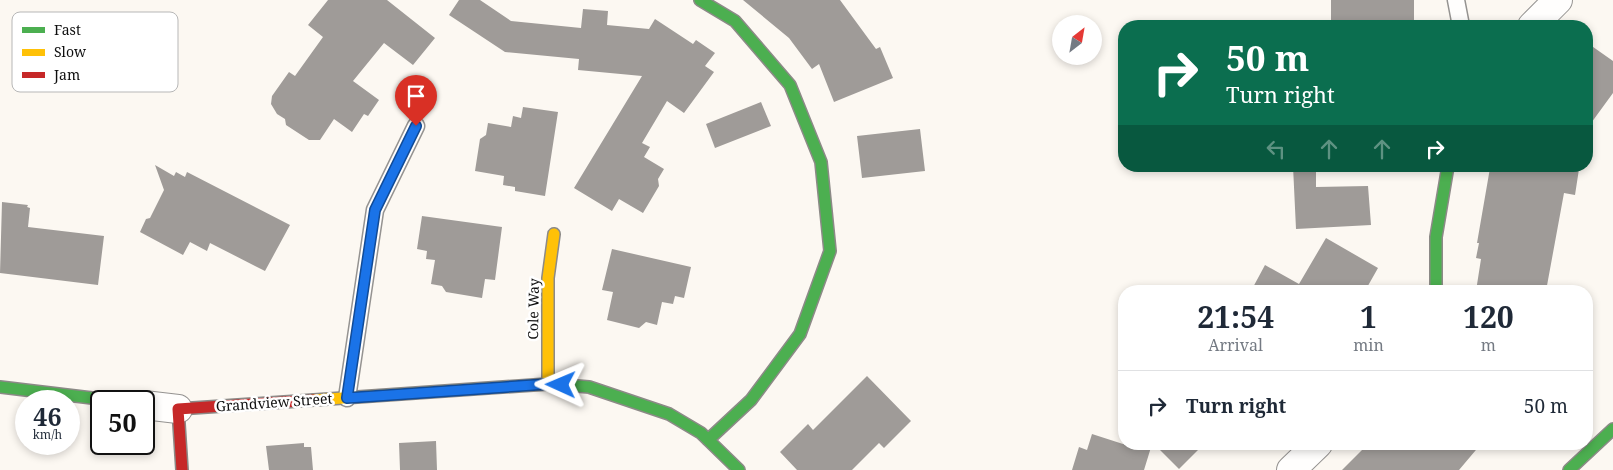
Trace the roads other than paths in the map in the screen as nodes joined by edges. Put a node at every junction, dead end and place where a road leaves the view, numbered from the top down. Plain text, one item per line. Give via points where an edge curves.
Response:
1 (700, 0) edge
2 (1456, 0) edge
3 (1558, 0) edge
4 (1460, 20) edge
5 (1538, 20) edge
6 (416, 126) dead end
7 (1447, 172) edge
8 (554, 234) dead end
9 (1436, 285) edge
10 (548, 384) junction
11 (0, 387) edge
12 (90, 398) edge
13 (347, 398) junction
14 (155, 406) edge
15 (178, 409) junction
16 (1613, 429) edge
17 (708, 440) junction
18 (1593, 448) edge
19 (1312, 450) edge
20 (1590, 450) edge
21 (182, 470) edge
22 (739, 470) edge
23 (1291, 470) edge
24 (1569, 470) edge

1 - 17 street via 735,21 790,85 821,162 830,251 800,334 751,400
2 - 4 lane
3 - 5 street
6 - 13 lane via 375,210
7 - 9 street via 1436,237
8 - 10 street, Cole Way via 548,278
10 - 13 street, Grandview Street
10 - 17 street, Grandview Street via 589,387 669,414
11 - 12 street
13 - 15 street, Grandview Street
14 - 15 street, Grandview Street
15 - 21 street
16 - 18 street
17 - 22 street, Grandview Street
19 - 23 street
20 - 24 street

